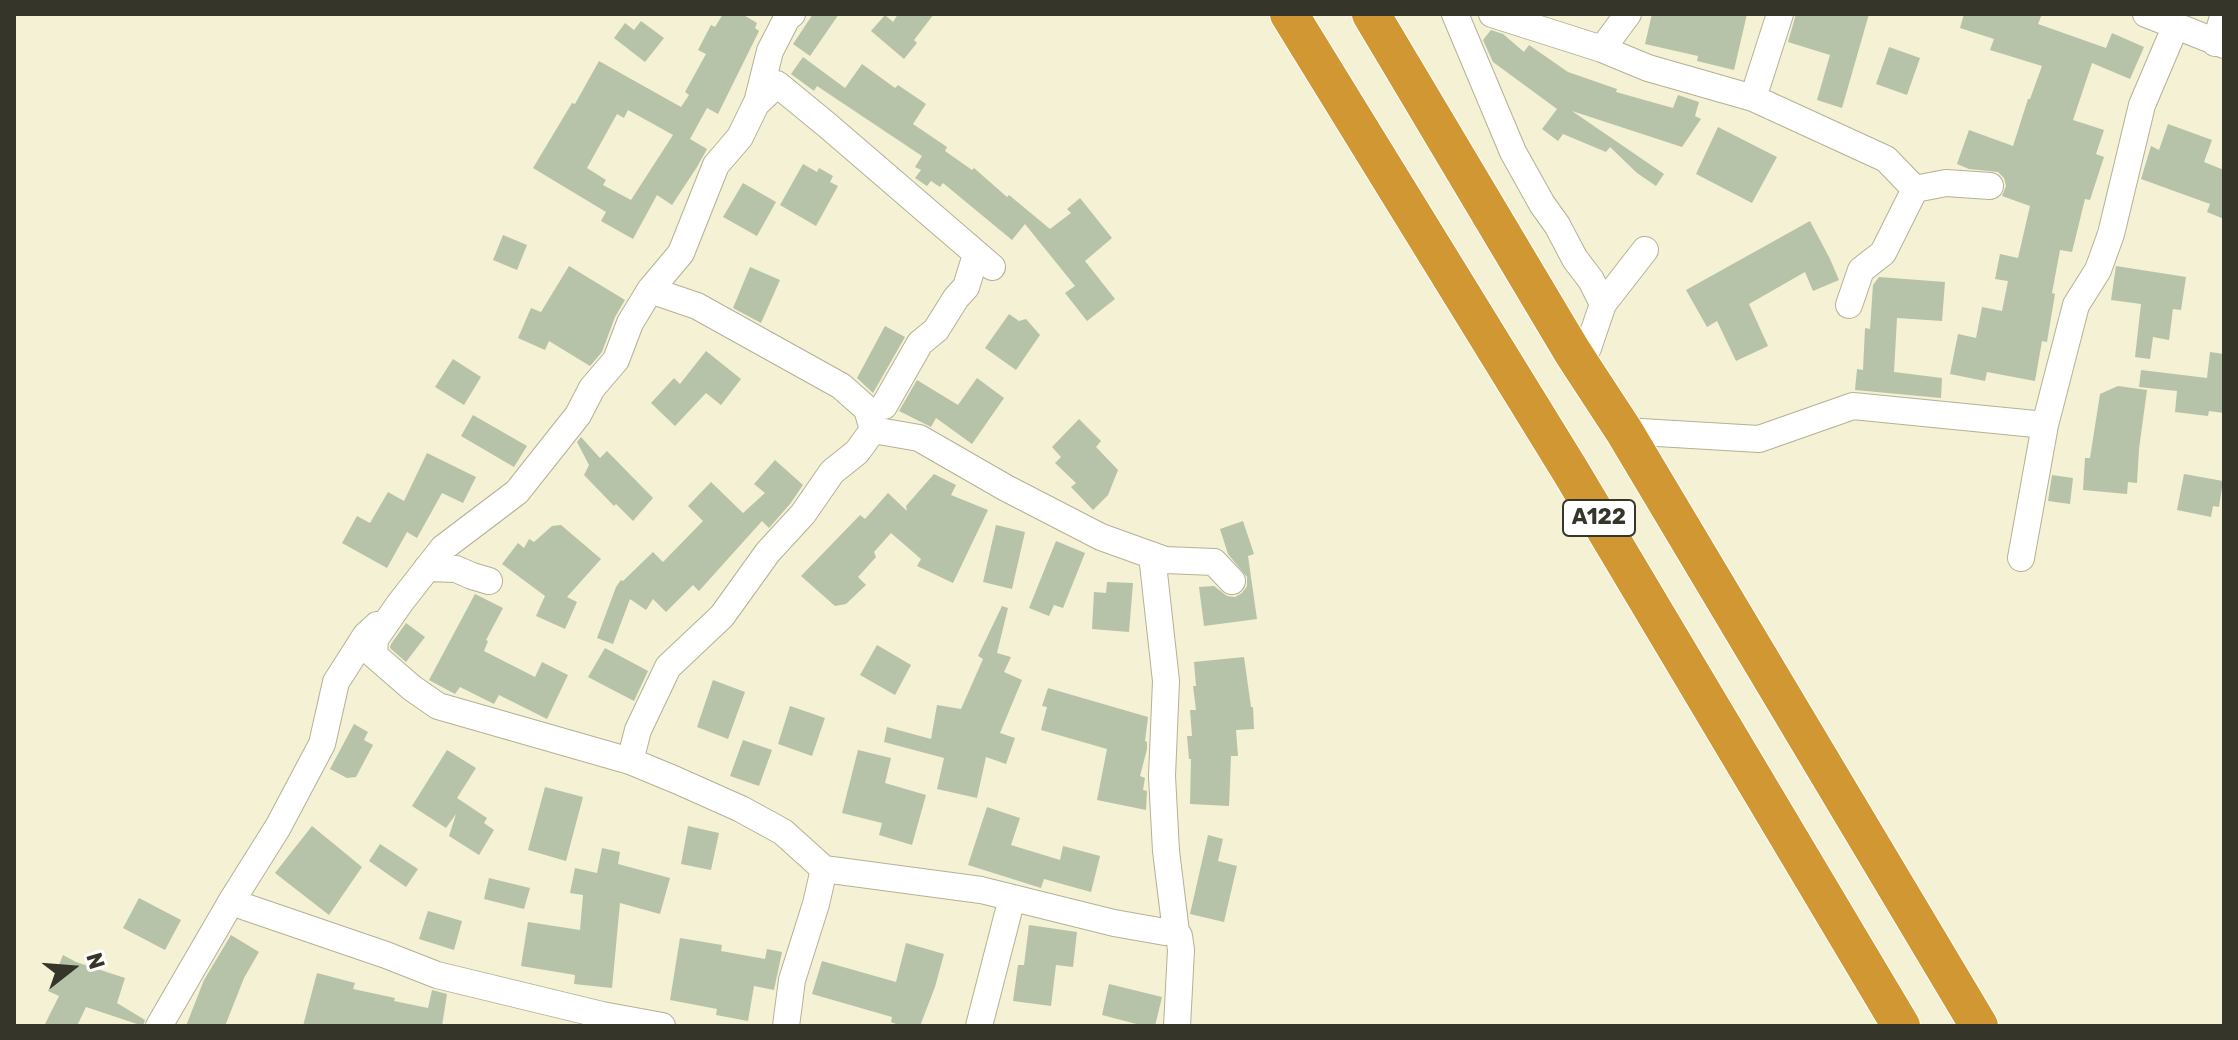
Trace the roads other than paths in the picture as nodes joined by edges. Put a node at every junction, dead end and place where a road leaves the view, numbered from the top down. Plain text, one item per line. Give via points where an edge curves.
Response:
1 (792, 14) edge
2 (1289, 14) edge
3 (1371, 14) edge
4 (1455, 14) edge
5 (1492, 14) edge
6 (1628, 14) edge
7 (1780, 14) edge
8 (2146, 14) edge
9 (2224, 14) edge
10 (2176, 25) junction
11 (2220, 44) edge
12 (1602, 49) junction
13 (1753, 98) junction
14 (756, 104) junction
15 (1990, 186) dead end
16 (1915, 189) junction
17 (1645, 250) dead end
18 (650, 290) junction
19 (1603, 304) junction
20 (1849, 305) dead end
21 (1573, 353) junction
22 (879, 418) junction
23 (2045, 425) junction
24 (1624, 431) junction
25 (1152, 555) junction
26 (2021, 558) dead end
27 (427, 568) junction
28 (489, 581) dead end
29 (1232, 581) dead end
30 (400, 603) junction
31 (630, 761) junction
32 (824, 869) junction
33 (1012, 898) junction
34 (231, 902) junction
35 (1176, 932) junction
36 (159, 1026) edge
37 (662, 1026) edge
38 (786, 1026) edge
39 (979, 1026) edge
40 (1177, 1026) edge
41 (1901, 1026) edge
42 (1979, 1026) edge

1 - 14 street via 770,51
2 - 41 highway, A122 via 1571,472
3 - 21 highway, A122
4 - 19 street via 1513,152
5 - 12 street
6 - 12 street
7 - 13 street
8 - 10 street
9 - 11 street
10 - 11 street
10 - 23 street via 2142,105 2111,234 2098,270 2076,305
12 - 13 street
13 - 16 street via 1886,159
14 - 18 street via 740,137 716,165 681,253
14 - 22 street via 777,84 984,261 936,330 920,343
15 - 16 street via 1946,183
16 - 20 street via 1883,253 1861,270
17 - 19 street
18 - 22 street via 697,306 841,386
18 - 27 street via 616,360 517,492 443,548
19 - 21 street via 1588,348
21 - 24 highway, A122
22 - 25 street via 1101,537
22 - 31 street via 722,616 668,667 638,730
23 - 24 street via 1853,406 1759,439
23 - 26 street
24 - 42 highway, A122
25 - 29 street via 1214,562
25 - 35 street via 1166,681 1162,776
27 - 28 street via 456,569
27 - 30 street
30 - 31 street via 375,639 374,655 438,706
30 - 34 street via 366,635 336,682 322,744
31 - 32 street via 769,824
32 - 33 street
32 - 38 street via 792,980
33 - 35 street
33 - 39 street
34 - 36 street
34 - 37 street via 437,975
35 - 40 street via 1181,950

